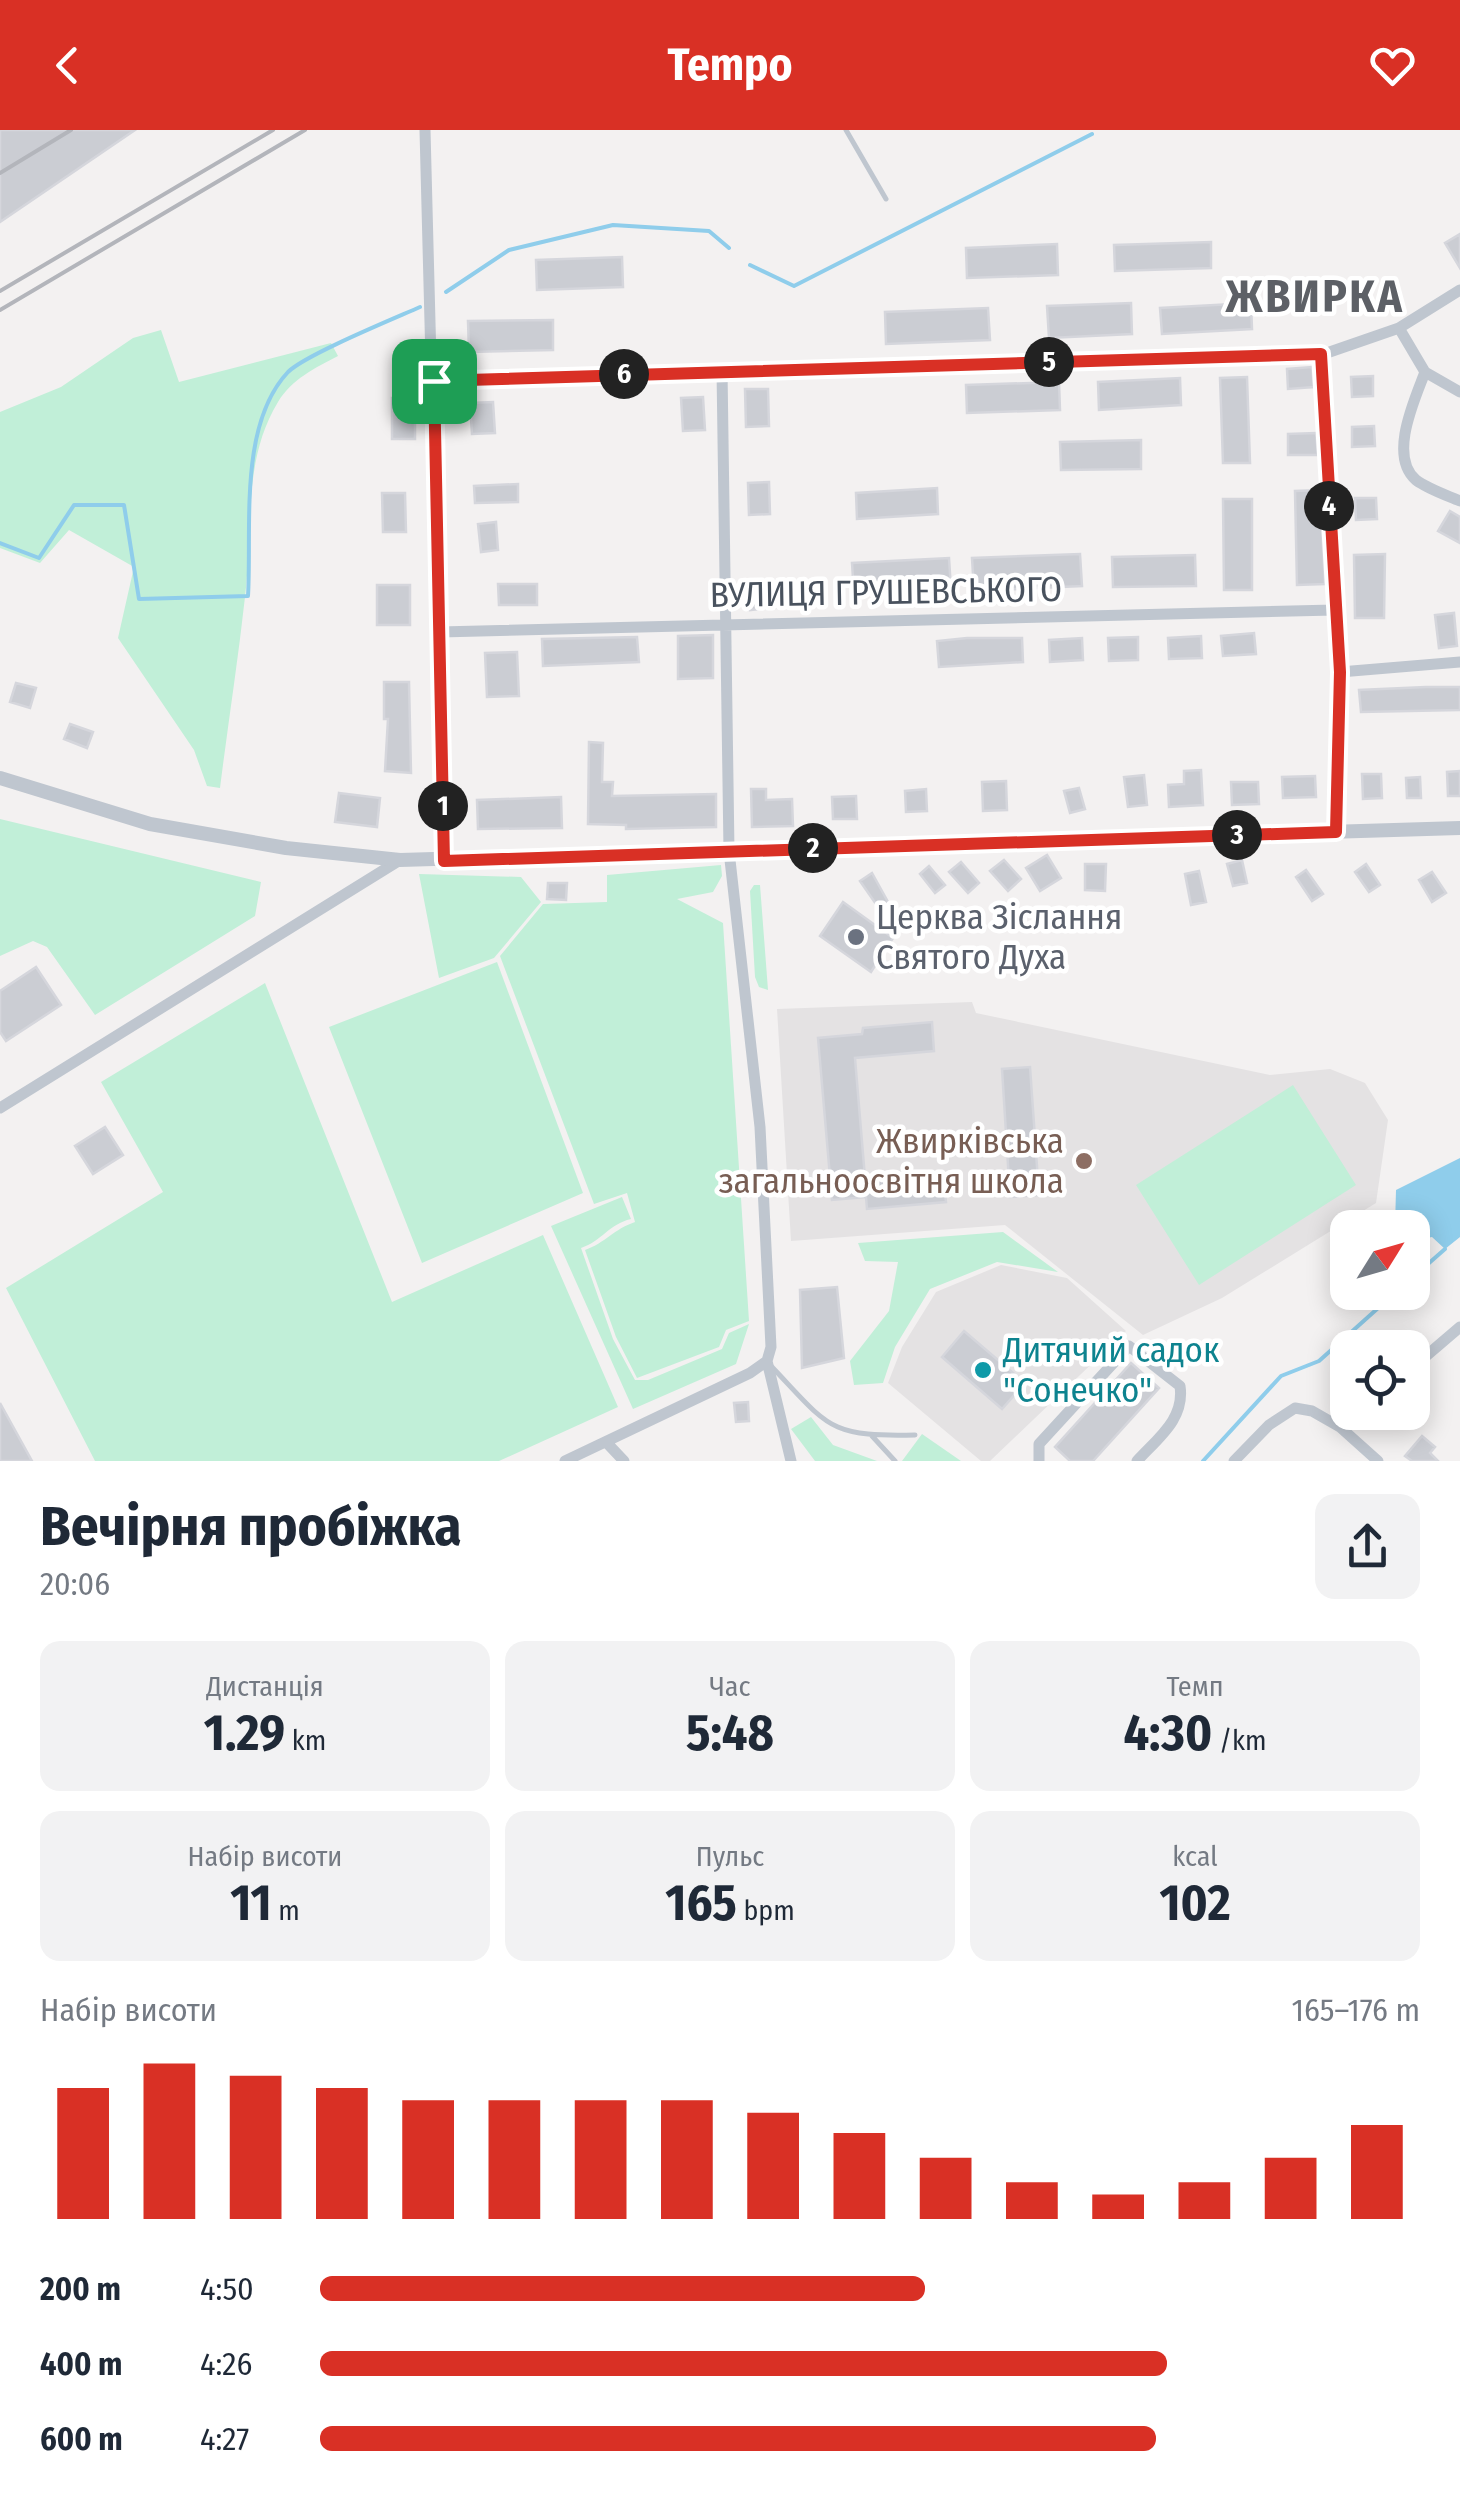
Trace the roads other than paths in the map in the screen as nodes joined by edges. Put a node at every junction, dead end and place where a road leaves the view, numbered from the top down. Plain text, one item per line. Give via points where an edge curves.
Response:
1 (425, 130) edge
2 (846, 130) edge
3 (886, 199) dead end
4 (1460, 290) edge
5 (1399, 328) junction
6 (1321, 354) junction
7 (722, 370) junction
8 (1424, 372) junction
9 (434, 381) junction
10 (1460, 392) edge
11 (1460, 501) edge
12 (1334, 610) junction
13 (728, 622) junction
14 (440, 632) junction
15 (1460, 662) edge
16 (1340, 672) junction
17 (0, 778) edge
18 (1460, 828) edge
19 (1336, 832) junction
20 (729, 851) junction
21 (400, 860) junction
22 (444, 861) junction
23 (0, 1108) edge
24 (1460, 1327) edge
25 (1430, 1353) edge
26 (767, 1361) junction
27 (1330, 1422) edge
28 (1342, 1430) edge
29 (915, 1435) dead end
30 (872, 1436) junction
31 (606, 1442) junction
32 (565, 1461) edge
33 (624, 1461) edge
34 (791, 1461) edge
35 (895, 1461) edge
36 (1039, 1461) edge
37 (1137, 1461) edge
38 (1234, 1461) edge
39 (1378, 1461) edge

1 - 9 street
2 - 3 lane
4 - 5 street
5 - 6 street
5 - 8 street
6 - 7 street
6 - 12 street
7 - 9 street
7 - 13 street
8 - 10 street
8 - 11 street via 1405,436 1406,462 1418,482
9 - 14 street
12 - 13 street, ВУЛИЦЯ ГРУШЕВСЬКОГО
12 - 16 street
13 - 14 street, ВУЛИЦЯ ГРУШЕВСЬКОГО
13 - 20 street
14 - 22 street
15 - 16 street
16 - 19 street
17 - 21 street via 150,824
18 - 19 street
19 - 20 street
20 - 22 street
20 - 26 street via 760,1127
21 - 22 street
21 - 23 street
24 - 25 street
26 - 30 lane via 831,1428
26 - 31 street
26 - 34 street
27 - 38 street via 1295,1408
28 - 39 street
29 - 30 lane
30 - 35 lane
31 - 32 street
31 - 33 street
36 - 37 street via 1039,1444 1129,1346 1180,1386 1182,1401 1178,1415

